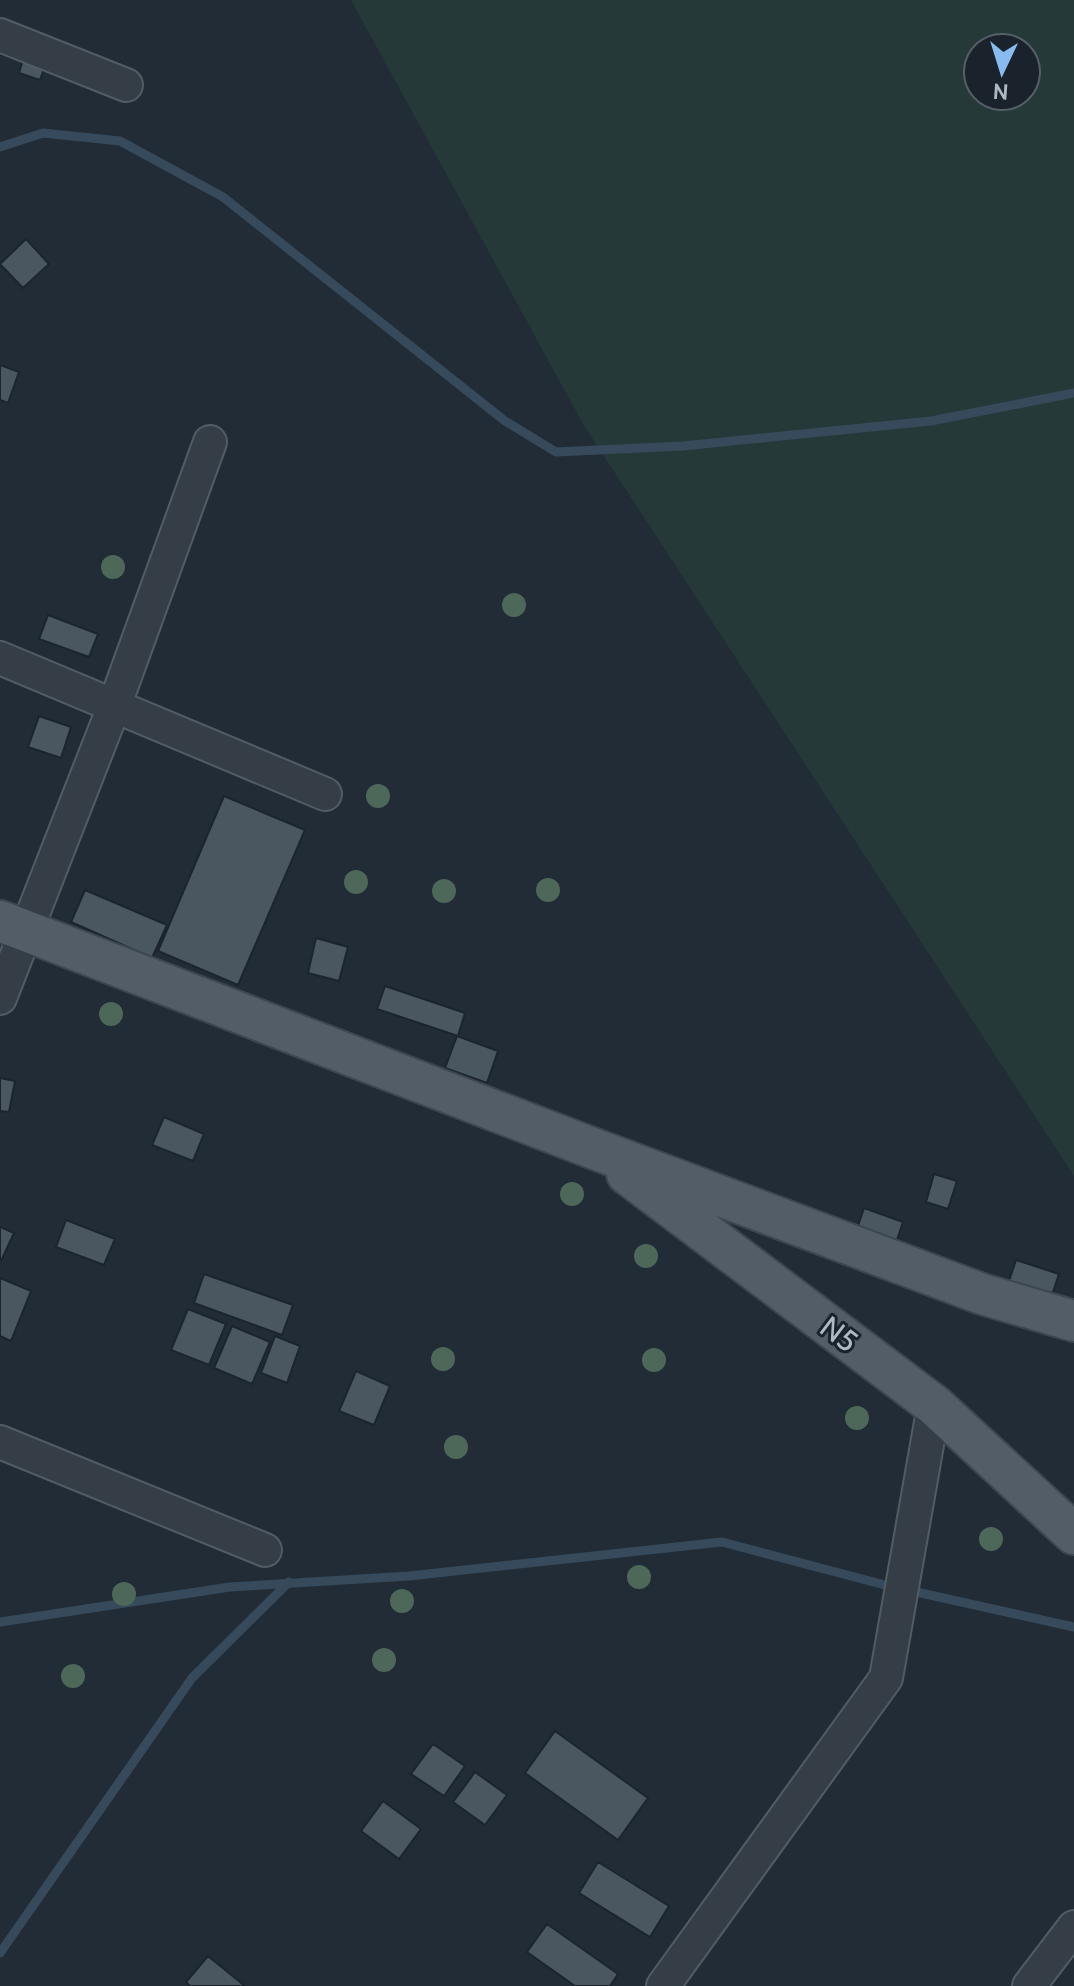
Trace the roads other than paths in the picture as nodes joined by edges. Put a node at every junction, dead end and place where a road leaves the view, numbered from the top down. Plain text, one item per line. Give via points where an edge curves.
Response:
1 (0, 35) edge
2 (126, 85) dead end
3 (210, 442) dead end
4 (0, 658) edge
5 (115, 704) junction
6 (325, 794) dead end
7 (12, 926) edge
8 (0, 998) edge
9 (592, 1148) junction
10 (1074, 1321) edge
11 (934, 1405) junction
12 (0, 1442) edge
13 (1074, 1534) edge
14 (265, 1550) dead end
15 (1074, 1927) edge
16 (663, 1986) edge
17 (1029, 1986) edge

1 - 2 street
3 - 5 street
4 - 5 street
5 - 6 street
5 - 7 street
7 - 8 street
7 - 9 main road
9 - 10 main road via 982,1294
9 - 11 main road, N5
11 - 13 main road, N5
11 - 16 street via 886,1678
12 - 14 street
15 - 17 street

